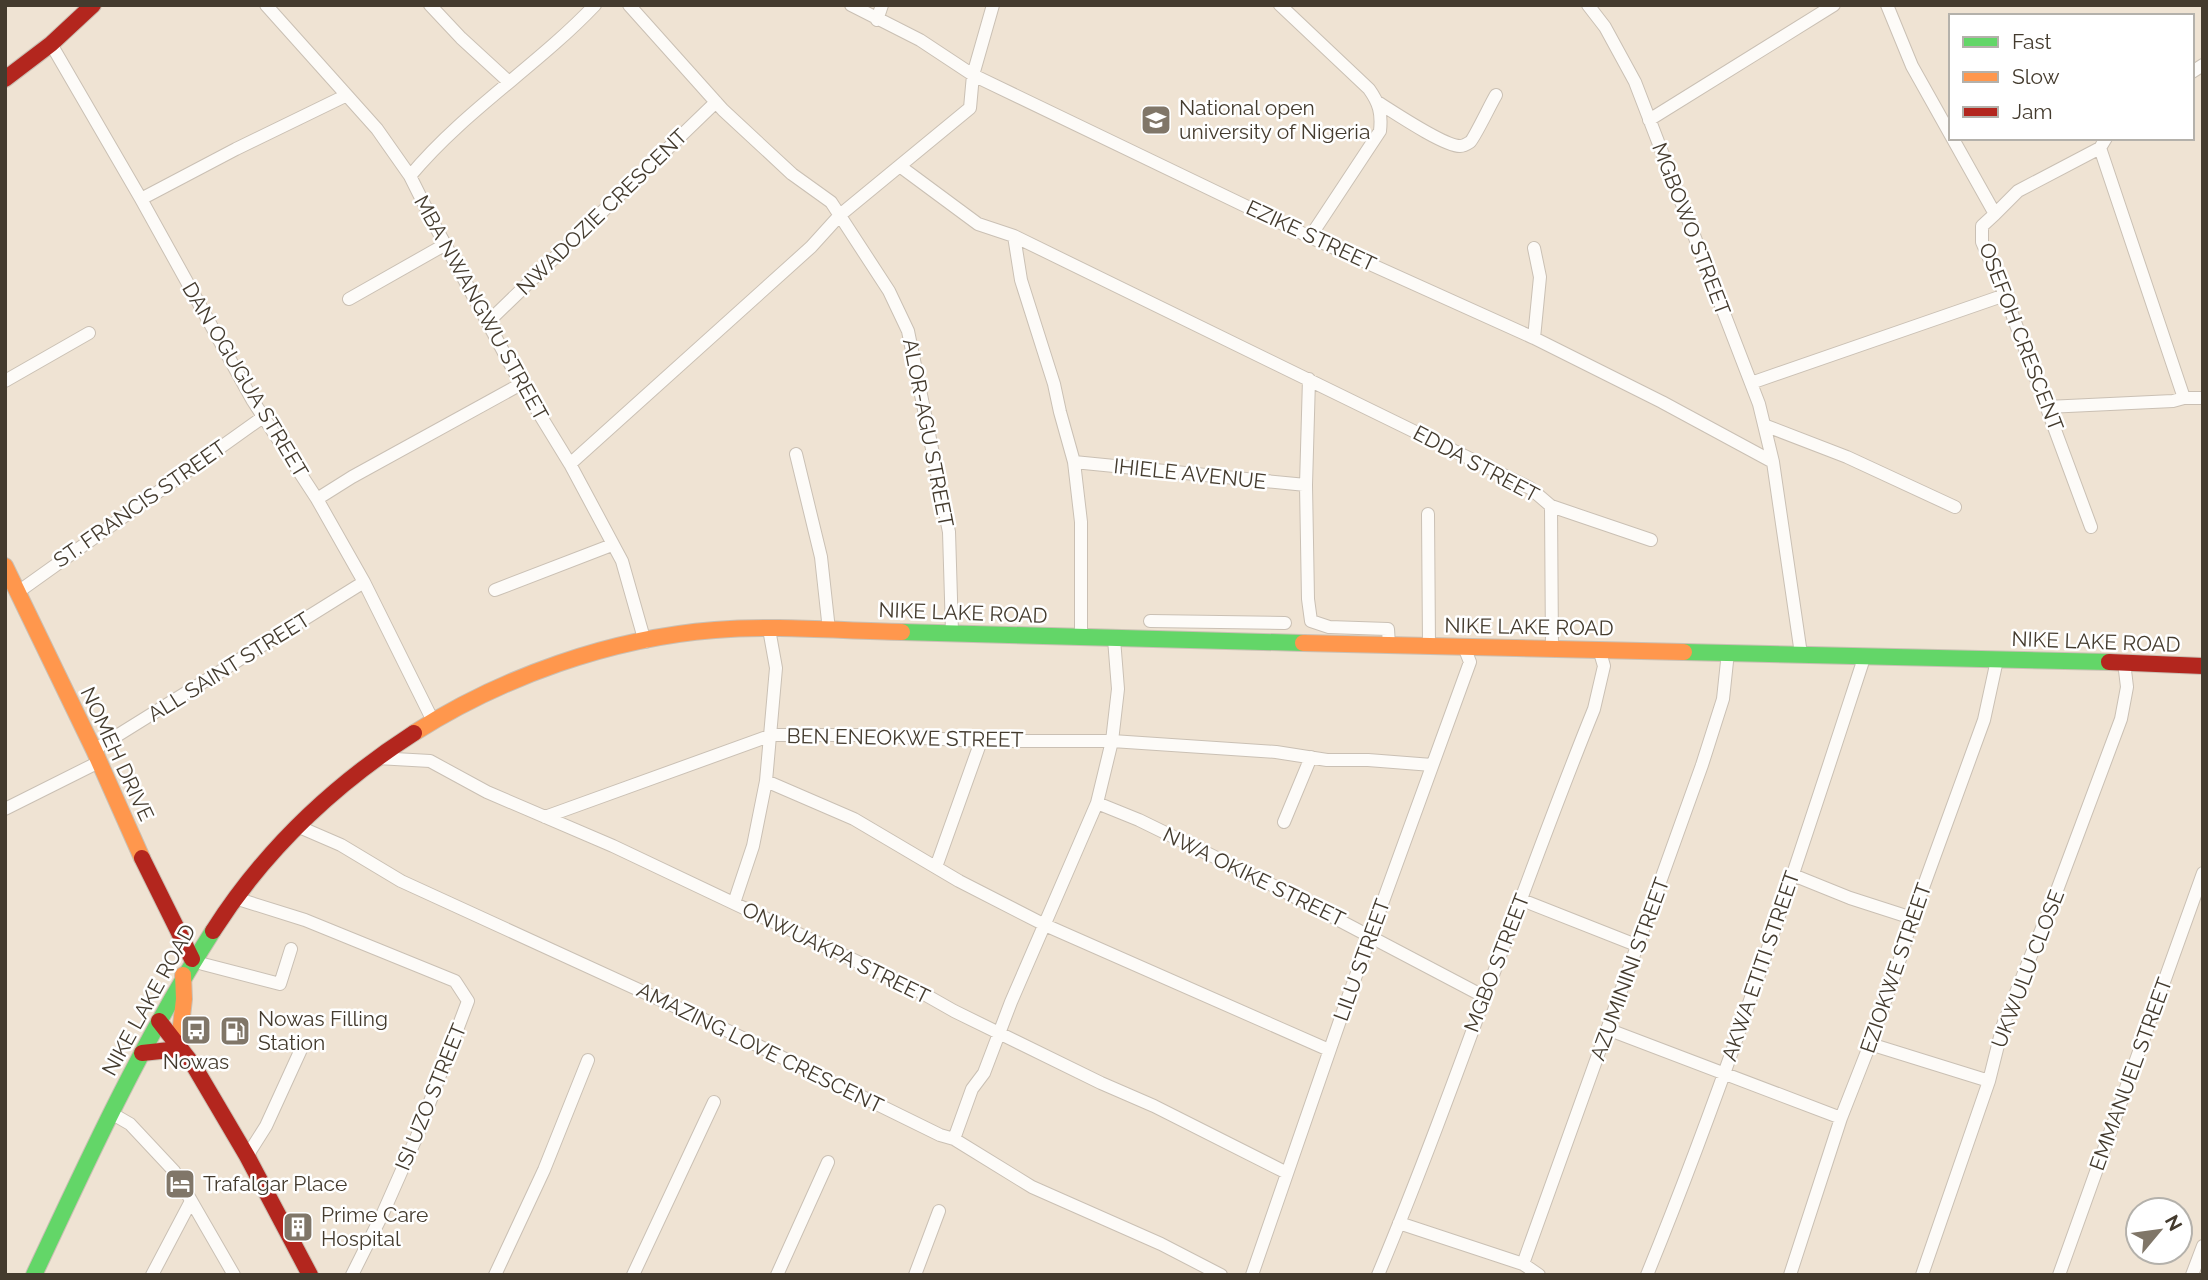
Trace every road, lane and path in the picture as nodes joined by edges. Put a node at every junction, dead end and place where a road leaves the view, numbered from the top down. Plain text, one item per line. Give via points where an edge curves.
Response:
1 (93, 5) edge
2 (266, 5) edge
3 (430, 5) edge
4 (595, 5) edge
5 (629, 5) edge
6 (851, 5) edge
7 (882, 5) edge
8 (993, 5) edge
9 (1280, 5) edge
10 (1588, 5) edge
11 (1833, 5) edge
12 (1887, 5) edge
13 (877, 20) junction
14 (51, 44) junction
15 (973, 75) junction
16 (5, 79) edge
17 (509, 82) junction
18 (1496, 95) dead end
19 (345, 96) junction
20 (716, 102) junction
21 (1379, 103) junction
22 (1649, 120) junction
23 (1949, 133) edge
24 (1953, 140) edge
25 (2103, 143) edge
26 (901, 167) junction
27 (410, 176) junction
28 (141, 200) junction
29 (1994, 214) junction
30 (840, 215) junction
31 (1014, 236) junction
32 (1310, 237) junction
33 (446, 244) junction
34 (1534, 248) dead end
35 (2005, 295) junction
36 (349, 299) dead end
37 (488, 323) junction
38 (89, 334) dead end
39 (1534, 338) junction
40 (1309, 379) junction
41 (5, 381) edge
42 (1751, 383) junction
43 (521, 384) junction
44 (2184, 398) junction
45 (2203, 398) edge
46 (2047, 407) junction
47 (264, 417) junction
48 (1765, 425) junction
49 (796, 454) dead end
50 (1074, 462) junction
51 (1773, 462) junction
52 (570, 464) junction
53 (1306, 485) junction
54 (317, 499) junction
55 (1551, 506) junction
56 (1955, 507) dead end
57 (1428, 514) dead end
58 (2091, 527) dead end
59 (1651, 540) dead end
60 (612, 545) junction
61 (5, 566) edge
62 (364, 582) junction
63 (495, 590) dead end
64 (18, 592) junction
65 (1150, 621) dead end
66 (1311, 621) junction
67 (1285, 624) junction
68 (769, 629) junction
69 (829, 630) junction
70 (951, 632) junction
71 (1081, 638) junction
72 (1114, 639) junction
73 (645, 642) junction
74 (1274, 642) junction
75 (1389, 645) junction
76 (1429, 646) junction
77 (1464, 647) junction
78 (1552, 649) junction
79 (1599, 649) junction
80 (1728, 652) junction
81 (1801, 654) junction
82 (1865, 655) junction
83 (1997, 660) junction
84 (2124, 662) junction
85 (2203, 666) edge
86 (433, 721) junction
87 (772, 736) junction
88 (981, 741) junction
89 (1112, 741) junction
90 (96, 756) junction
91 (1311, 757) junction
92 (377, 758) junction
93 (1432, 765) junction
94 (766, 781) junction
95 (1097, 803) junction
96 (5, 809) edge
97 (545, 817) junction
98 (1284, 822) dead end
99 (297, 826) junction
100 (936, 867) junction
101 (2203, 873) edge
102 (1793, 875) junction
103 (235, 898) junction
104 (1522, 900) junction
105 (733, 903) junction
106 (1912, 918) junction
107 (1045, 925) junction
108 (1371, 936) junction
109 (1636, 945) junction
110 (291, 949) dead end
111 (192, 959) junction
112 (183, 975) junction
113 (1483, 996) junction
114 (162, 1015) junction
115 (1607, 1029) junction
116 (999, 1032) junction
117 (180, 1041) junction
118 (1870, 1044) junction
119 (303, 1045) dead end
120 (1329, 1050) junction
121 (142, 1053) junction
122 (588, 1060) dead end
123 (1724, 1072) junction
124 (1989, 1081) junction
125 (714, 1102) dead end
126 (111, 1113) junction
127 (1841, 1118) junction
128 (954, 1139) junction
129 (247, 1156) junction
130 (828, 1162) dead end
131 (1287, 1174) junction
132 (191, 1201) junction
133 (939, 1211) dead end
134 (1399, 1223) junction
135 (2203, 1246) edge
136 (1523, 1264) junction
137 (34, 1275) edge
138 (152, 1275) edge
139 (234, 1275) edge
140 (310, 1275) edge
141 (352, 1275) edge
142 (495, 1275) edge
143 (633, 1275) edge
144 (777, 1275) edge
145 (915, 1275) edge
146 (1221, 1275) edge
147 (1252, 1275) edge
148 (1378, 1275) edge
149 (1539, 1275) edge
150 (1647, 1275) edge
151 (1790, 1275) edge
152 (1922, 1275) edge
153 (2059, 1275) edge
154 (2192, 1275) edge

1 - 14 main road
2 - 19 street, MBA NWANGWU STREET
3 - 17 street
4 - 17 street
5 - 20 street, ALOR-AGU STREET
6 - 13 street, EZIKE STREET
7 - 13 street
8 - 15 street
9 - 21 street
10 - 22 street, MGBOWO STREET via 1635,82
11 - 22 street
12 - 23 street, OSEFOH CRESCENT via 1912,66
13 - 15 street, EZIKE STREET via 920,40
14 - 16 main road
14 - 28 street, DAN OGUGUA STREET
15 - 26 street via 970,108
15 - 32 street, EZIKE STREET
17 - 27 street via 470,114
18 - 21 street via 1474,138 1460,146
19 - 27 street, MBA NWANGWU STREET via 377,129
19 - 28 street
20 - 30 street, ALOR-AGU STREET via 792,174 831,202
20 - 37 street, NWADOZIE CRESCENT
21 - 32 street via 1380,131
22 - 42 street, MGBOWO STREET
24 - 29 street, OSEFOH CRESCENT
25 - 29 street via 2018,191
25 - 44 street
26 - 30 street
26 - 31 street, EDDA STREET via 978,224
27 - 33 street, MBA NWANGWU STREET
28 - 47 street, DAN OGUGUA STREET
29 - 35 street, OSEFOH CRESCENT via 1982,226 1982,242
30 - 52 street via 811,247
30 - 70 street, ALOR-AGU STREET via 889,291 908,331 949,532
31 - 40 street, EDDA STREET
31 - 50 street via 1021,280
32 - 39 street, EZIKE STREET
33 - 36 street
33 - 37 street, MBA NWANGWU STREET
34 - 39 street via 1540,277
35 - 42 street
35 - 46 street, OSEFOH CRESCENT
37 - 43 street, MBA NWANGWU STREET
38 - 41 street
39 - 51 street, EZIKE STREET
40 - 53 street
40 - 55 street, EDDA STREET via 1530,488
42 - 48 street, MGBOWO STREET
43 - 52 street, MBA NWANGWU STREET
43 - 54 street
44 - 45 street
44 - 46 street
46 - 58 street, OSEFOH CRESCENT
47 - 54 street, DAN OGUGUA STREET
47 - 64 street, ST. FRANCIS STREET
48 - 51 street, MGBOWO STREET
48 - 56 street
49 - 69 street via 821,557
50 - 53 street, IHIELE AVENUE
50 - 71 street via 1081,522
51 - 81 street, MGBOWO STREET
52 - 60 street, MBA NWANGWU STREET
53 - 66 street
54 - 62 street, DAN OGUGUA STREET
55 - 59 street
55 - 78 street, EDDA STREET
57 - 76 street
60 - 63 street
60 - 73 street, MBA NWANGWU STREET via 622,561
61 - 64 main road, NOMEH DRIVE
62 - 86 street, DAN OGUGUA STREET
62 - 90 street, ALL SAINT STREET
64 - 90 main road, NOMEH DRIVE
65 - 67 street
66 - 67 street
66 - 75 street via 1329,627 1388,629
67 - 74 street
68 - 69 main road, NIKE LAKE ROAD
68 - 73 main road, NIKE LAKE ROAD via 698,632
68 - 87 street via 776,668
69 - 70 main road, NIKE LAKE ROAD
70 - 71 main road, NIKE LAKE ROAD
71 - 72 main road, NIKE LAKE ROAD
72 - 74 main road, NIKE LAKE ROAD
72 - 89 street via 1118,689
73 - 86 main road, NIKE LAKE ROAD via 590,654 504,685
74 - 75 main road, NIKE LAKE ROAD
75 - 76 main road, NIKE LAKE ROAD
76 - 77 main road, NIKE LAKE ROAD
77 - 78 main road, NIKE LAKE ROAD
77 - 93 street, LILU STREET via 1470,662
78 - 79 main road, NIKE LAKE ROAD
79 - 80 main road, NIKE LAKE ROAD
79 - 104 street, MGBO STREET via 1604,666 1594,709
80 - 81 main road, NIKE LAKE ROAD
80 - 109 street, AZUMININI STREET via 1723,699 1706,754
81 - 82 main road, NIKE LAKE ROAD
82 - 83 main road, NIKE LAKE ROAD
82 - 102 street, AKWA ETITI STREET
83 - 84 main road, NIKE LAKE ROAD
83 - 106 street, EZIOKWE STREET via 1984,720
84 - 85 main road, NIKE LAKE ROAD
84 - 124 street, UKWULU CLOSE via 2127,687 2121,719 2003,1025
86 - 92 main road, NIKE LAKE ROAD
87 - 88 street, BEN ENEOKWE STREET
87 - 94 street
87 - 97 street, BEN ENEOKWE STREET
88 - 89 street, BEN ENEOKWE STREET
88 - 100 street
89 - 91 street, BEN ENEOKWE STREET
89 - 95 street
90 - 96 street, ALL SAINT STREET
90 - 111 main road, NOMEH DRIVE
91 - 93 street, BEN ENEOKWE STREET
91 - 98 street
92 - 97 street, ONWUAKPA STREET via 430,761
92 - 99 main road, NIKE LAKE ROAD
93 - 108 street, LILU STREET
94 - 100 street via 854,819
94 - 105 street via 753,846
95 - 107 street
95 - 108 street, NWA OKIKE STREET
97 - 105 street, ONWUAKPA STREET
99 - 103 main road, NIKE LAKE ROAD
99 - 128 street, AMAZING LOVE CRESCENT via 341,845 401,881
100 - 107 street
101 - 153 street, EMMANUEL STREET
102 - 106 street
102 - 123 street, AKWA ETITI STREET
103 - 111 main road, NIKE LAKE ROAD
103 - 141 street, ISI UZO STREET via 305,920 455,981 468,1001 417,1136
104 - 109 street
104 - 113 street, MGBO STREET
105 - 116 street, ONWUAKPA STREET
106 - 118 street, EZIOKWE STREET
107 - 116 street
107 - 120 street
108 - 113 street, NWA OKIKE STREET
108 - 120 street, LILU STREET
109 - 115 street, AZUMININI STREET
110 - 111 street via 280,984
111 - 112 main road, NIKE LAKE ROAD
112 - 114 main road, NIKE LAKE ROAD
112 - 117 main road
113 - 134 street, MGBO STREET
114 - 117 main road
114 - 121 main road, NIKE LAKE ROAD
115 - 123 street
115 - 136 street, AZUMININI STREET
116 - 128 street
116 - 131 street, ONWUAKPA STREET
117 - 121 main road
117 - 129 main road via 194,1058 194,1066
118 - 124 street
118 - 127 street, EZIOKWE STREET
119 - 129 street
120 - 131 street, LILU STREET
121 - 126 main road, NIKE LAKE ROAD
122 - 142 street
123 - 127 street
123 - 150 street, AKWA ETITI STREET
124 - 152 street, UKWULU CLOSE
125 - 143 street
126 - 132 street via 130,1124 174,1171
126 - 137 main road, NIKE LAKE ROAD
127 - 151 street, EZIOKWE STREET
128 - 146 street, AMAZING LOVE CRESCENT via 1032,1186
129 - 140 main road
130 - 144 street
131 - 147 street, LILU STREET
132 - 138 street
132 - 139 street
133 - 145 street
134 - 136 street
134 - 148 street, MGBO STREET
135 - 154 street
136 - 149 street

